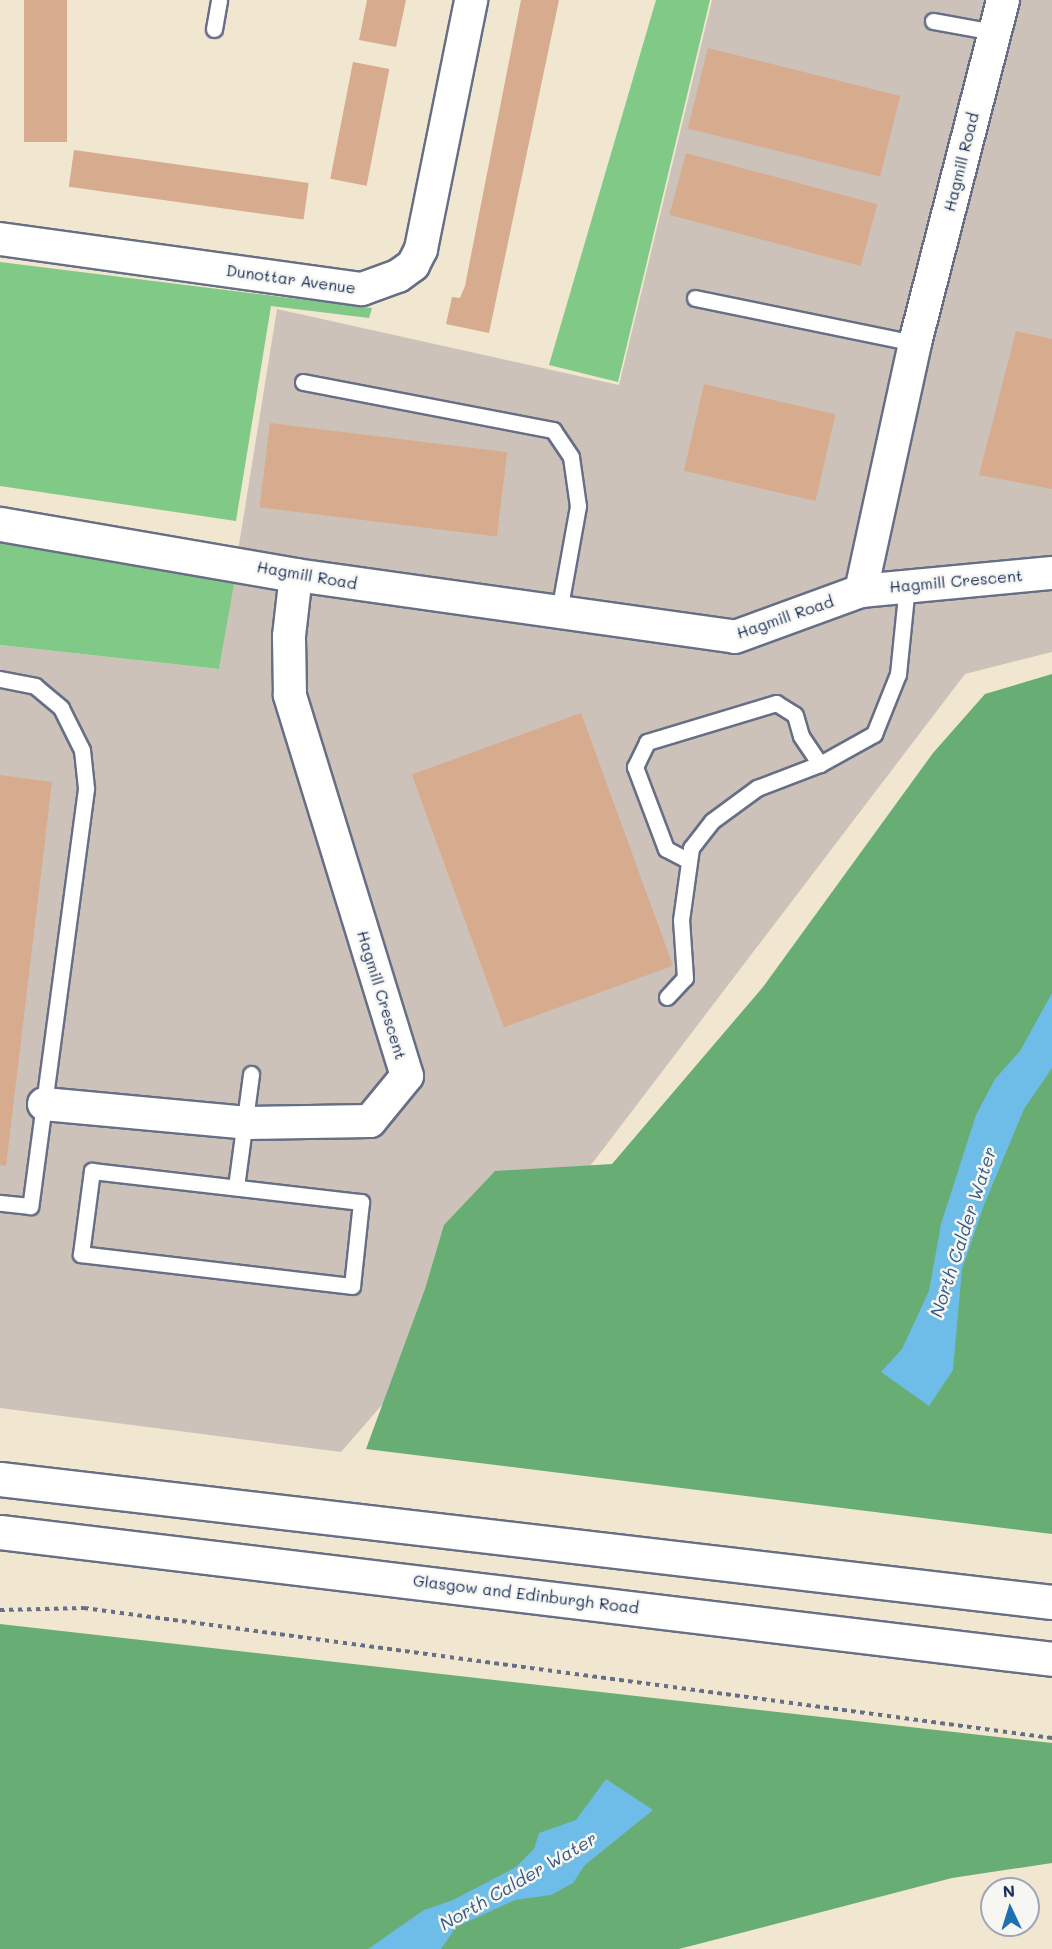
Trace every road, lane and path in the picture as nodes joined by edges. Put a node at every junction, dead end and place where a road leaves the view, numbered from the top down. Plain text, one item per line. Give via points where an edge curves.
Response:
1 (219, 0) edge
2 (471, 0) edge
3 (1003, 0) edge
4 (933, 21) dead end
5 (214, 29) dead end
6 (994, 32) junction
7 (0, 239) edge
8 (695, 297) dead end
9 (915, 343) junction
10 (303, 382) dead end
11 (0, 524) edge
12 (1052, 573) edge
13 (296, 575) junction
14 (907, 585) junction
15 (861, 591) junction
16 (559, 612) junction
17 (0, 679) edge
18 (820, 764) junction
19 (689, 861) junction
20 (666, 997) dead end
21 (251, 1074) dead end
22 (44, 1104) junction
23 (247, 1123) junction
24 (236, 1187) junction
25 (0, 1203) edge
26 (0, 1479) edge
27 (0, 1532) edge
28 (1052, 1602) edge
29 (0, 1610) edge
30 (1052, 1659) edge
31 (1052, 1738) edge

1 - 5 lane
2 - 7 street, Dunottar Avenue via 421,249 413,265 390,280 362,289
3 - 6 street, Hagmill Road
4 - 6 lane
6 - 9 street, Hagmill Road
8 - 9 lane
9 - 15 street, Hagmill Road
10 - 16 lane via 552,430 571,458 578,506
11 - 13 main road, Hagmill Road
12 - 14 street, Hagmill Crescent
13 - 16 street, Hagmill Road
13 - 23 street, Hagmill Crescent via 289,636 290,695 407,1076 370,1121
14 - 15 street, Hagmill Crescent
14 - 18 lane via 898,674 874,734
15 - 16 street, Hagmill Road via 735,637
17 - 22 lane via 35,686 61,708 82,750 86,789
18 - 19 lane via 757,788 712,821 691,848
18 - 19 lane via 801,736 795,715 776,703 647,742 635,767 666,849
19 - 20 lane via 681,920 685,978
21 - 23 lane
22 - 23 street, Hagmill Crescent
22 - 25 lane via 30,1206
23 - 24 lane
24 - 24 lane via 93,1170 81,1254 352,1286 361,1202
26 - 28 main road
27 - 30 main road, Glasgow and Edinburgh Road
29 - 31 path via 84,1608

